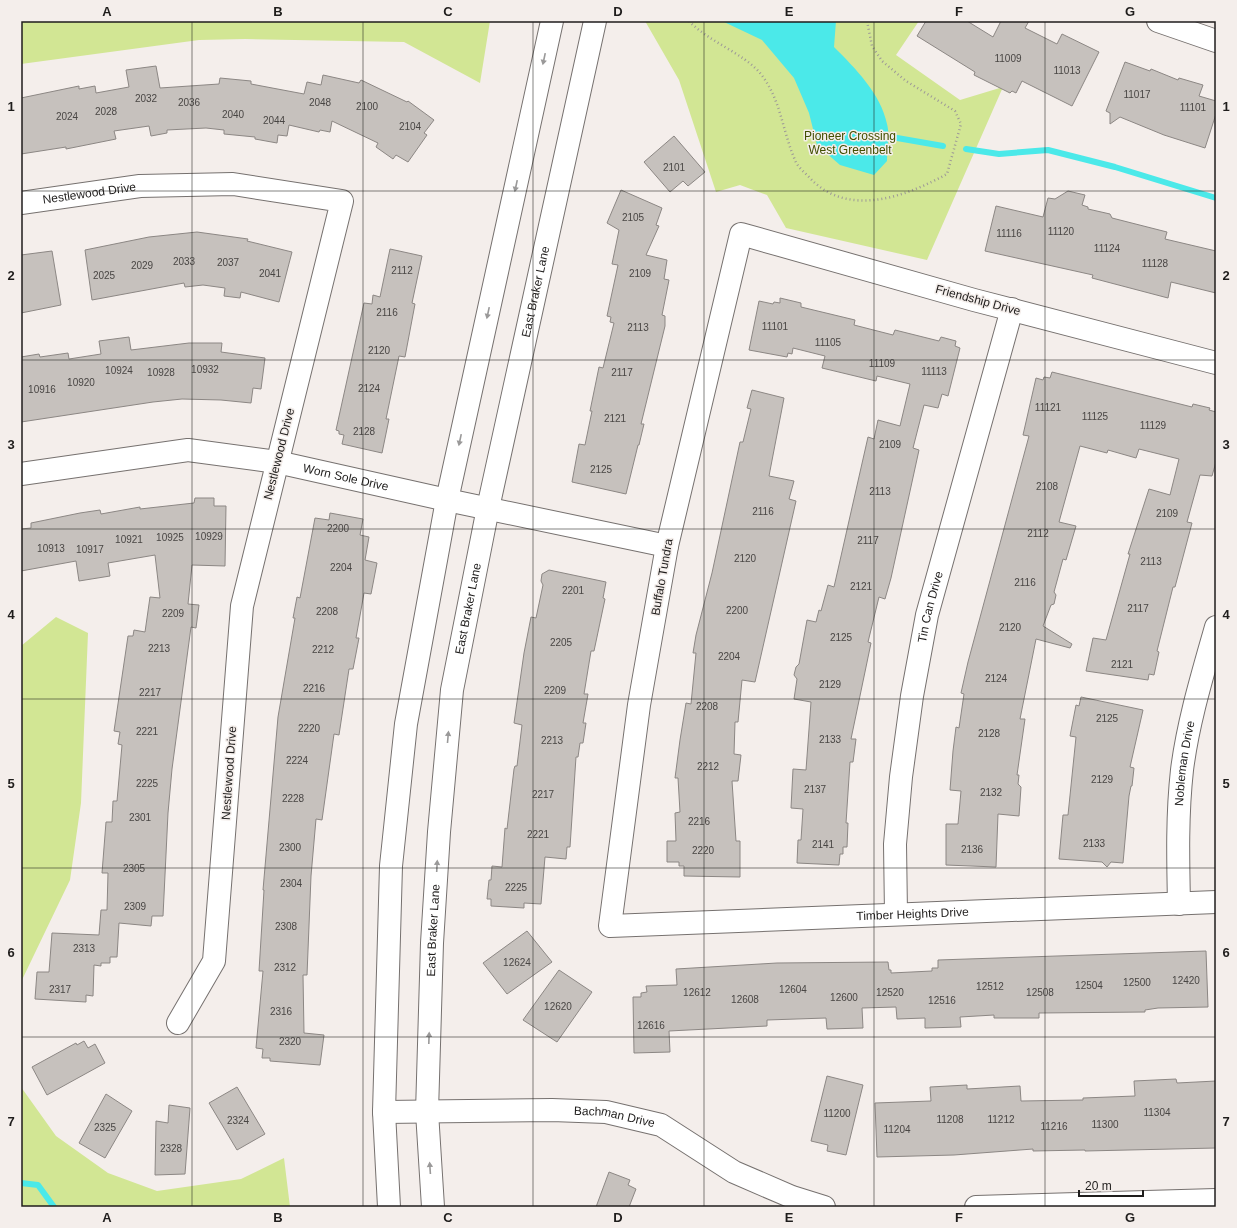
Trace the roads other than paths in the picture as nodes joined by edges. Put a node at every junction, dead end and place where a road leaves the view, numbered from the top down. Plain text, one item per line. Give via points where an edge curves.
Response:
1 (552, 21) edge
2 (595, 21) edge
3 (1158, 21) edge
4 (1216, 41) edge
5 (21, 203) edge
6 (741, 234) joint
7 (1012, 309) junction
8 (1216, 364) edge
9 (277, 462) junction
10 (21, 474) edge
11 (447, 500) junction
12 (488, 508) junction
13 (667, 546) junction
14 (1216, 627) edge
15 (1216, 902) edge
16 (1179, 904) junction
17 (896, 914) junction
18 (610, 926) joint
19 (178, 1024) dead end
20 (384, 1112) junction
21 (427, 1112) junction
22 (1216, 1200) edge
23 (389, 1207) edge
24 (433, 1207) edge
25 (824, 1207) edge
26 (976, 1207) edge

1 -> 11 street
2 - 12 street, East Braker Lane
3 - 4 street
5 - 9 street, Nestlewood Drive via 140,186 233,184 342,201
6 - 7 street, Friendship Drive
6 - 13 street, Buffalo Tundra
7 - 8 street, Friendship Drive
7 - 17 street, Tin Can Drive via 927,615 901,777 896,844
9 - 10 street, Worn Sole Drive via 188,450
9 - 11 street, Worn Sole Drive
9 - 19 street, Nestlewood Drive via 242,606 214,961
11 - 12 street, Worn Sole Drive
11 - 20 street via 406,724 391,866
12 - 13 street, Worn Sole Drive
21 -> 12 street, East Braker Lane via 438,840 452,690
13 - 18 street, Buffalo Tundra via 639,705
14 - 16 street, Nobleman Drive via 1198,692 1182,768 1177,835
15 - 16 street, Timber Heights Drive
16 - 17 street, Timber Heights Drive
17 - 18 street, Timber Heights Drive
20 - 21 street, Bachman Drive
20 - 23 street
24 -> 21 street, East Braker Lane
21 - 25 street, Bachman Drive via 606,1112 661,1125 734,1172 792,1197
22 - 26 street

